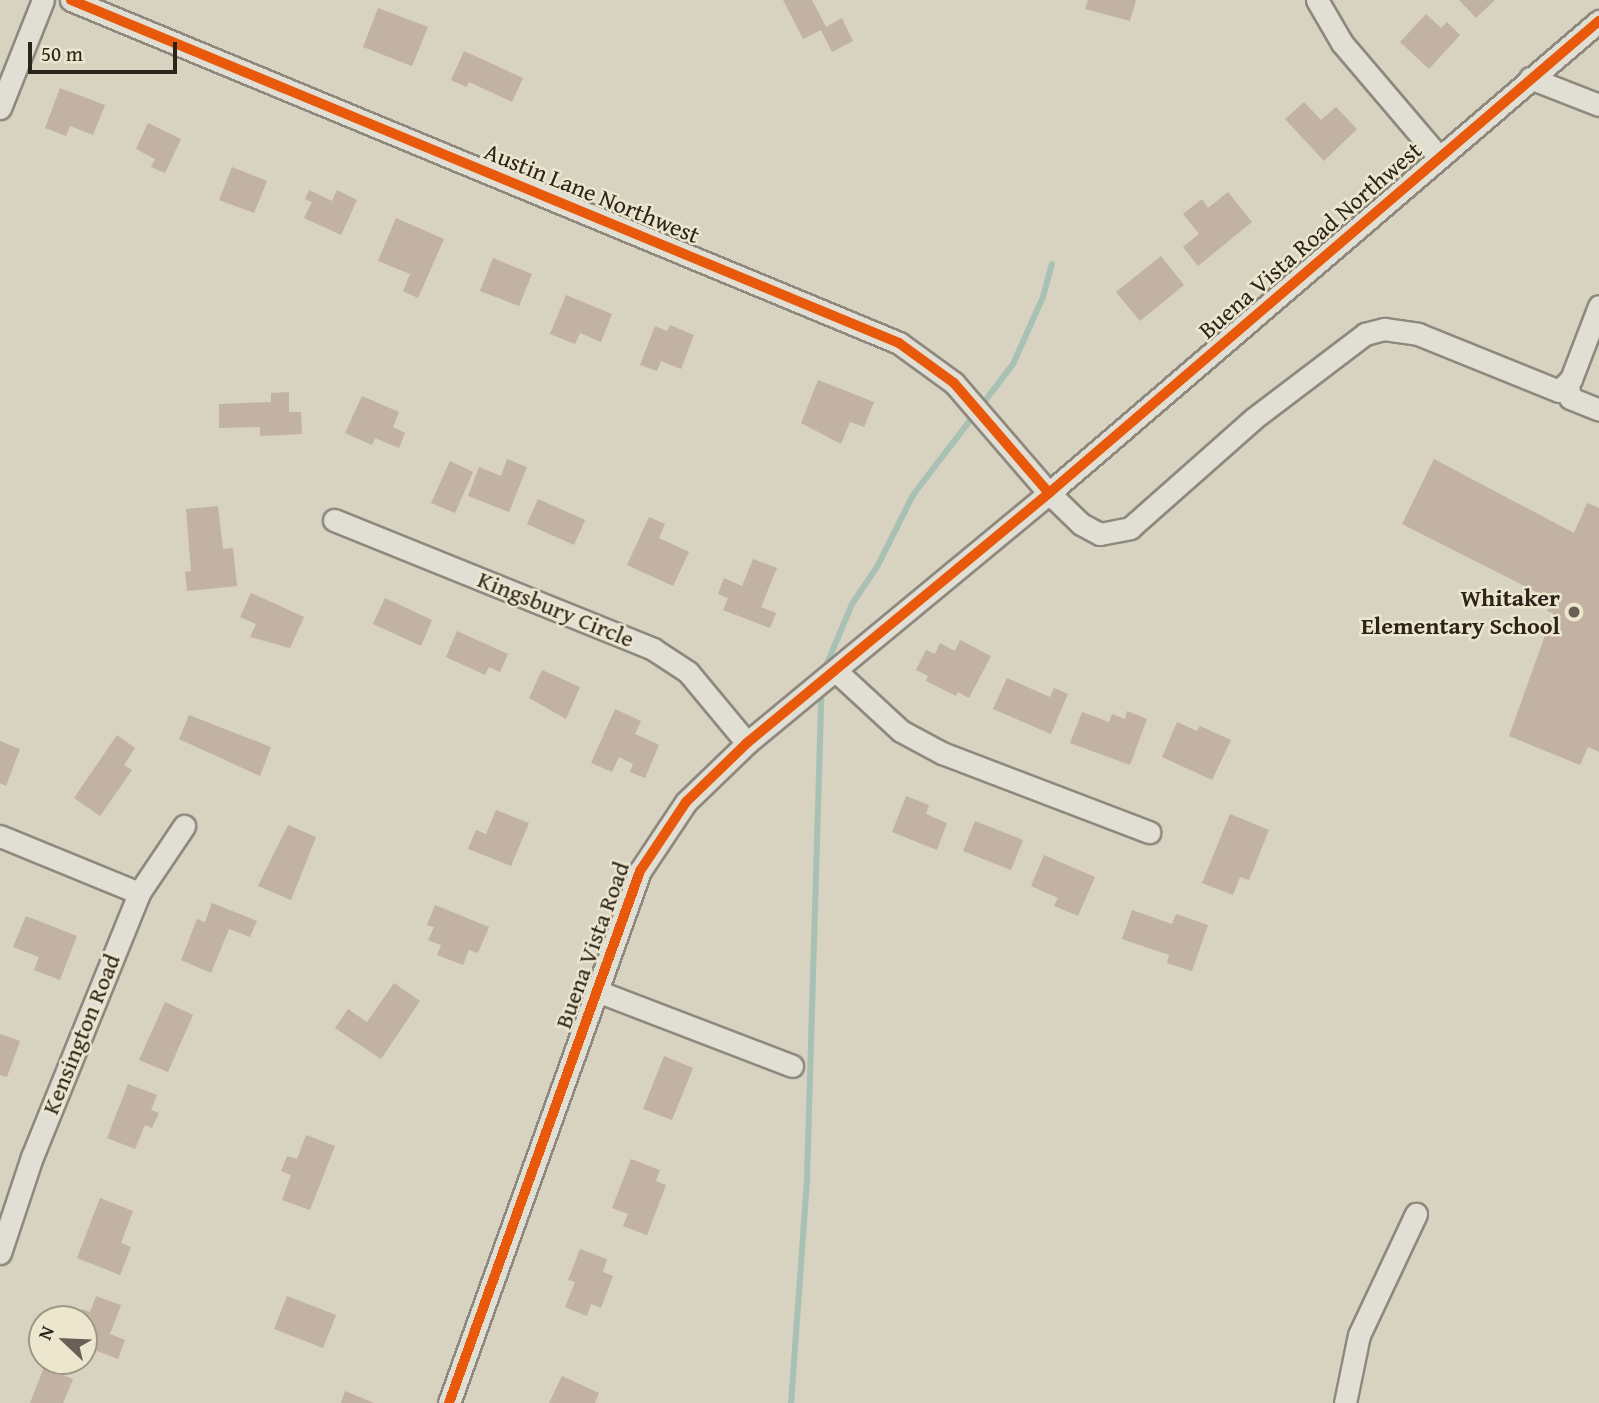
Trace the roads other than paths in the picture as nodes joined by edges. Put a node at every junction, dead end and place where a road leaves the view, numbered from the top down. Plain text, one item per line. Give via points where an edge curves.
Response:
1 (43, 0) edge
2 (71, 0) edge
3 (1317, 0) edge
4 (1599, 21) edge
5 (1530, 78) junction
6 (1599, 105) edge
7 (0, 108) edge
8 (1439, 157) junction
9 (1599, 306) edge
10 (1568, 385) junction
11 (1599, 410) edge
12 (1049, 493) junction
13 (334, 520) dead end
14 (836, 671) junction
15 (747, 743) junction
16 (184, 825) dead end
17 (1149, 832) dead end
18 (0, 836) edge
19 (139, 893) junction
20 (597, 991) junction
21 (792, 1066) dead end
22 (1416, 1214) dead end
23 (0, 1253) edge
24 (449, 1403) edge
25 (1345, 1403) edge

1 - 7 street
2 - 12 street, Austin Lane Northwest via 899,343 954,383
3 - 8 street via 1342,44
4 - 5 street, Buena Vista Road Northwest
5 - 6 street
5 - 8 street, Buena Vista Road Northwest
8 - 12 street, Buena Vista Road Northwest
9 - 10 street
10 - 11 street via 1570,398
10 - 12 street, Austin Lane Northwest via 1559,391 1418,334 1384,329 1365,334 1253,419 1130,528 1100,534 1081,524
12 - 14 street, Buena Vista Road
13 - 15 street, Kingsbury Circle via 653,649 688,672
14 - 15 street, Buena Vista Road
14 - 17 street via 901,731 942,753
15 - 20 street, Buena Vista Road via 686,802 660,835 640,871
16 - 19 street, Kensington Road
18 - 19 street
19 - 23 street, Kensington Road via 32,1157
20 - 21 street
20 - 24 street, Buena Vista Road
22 - 25 street via 1359,1335

